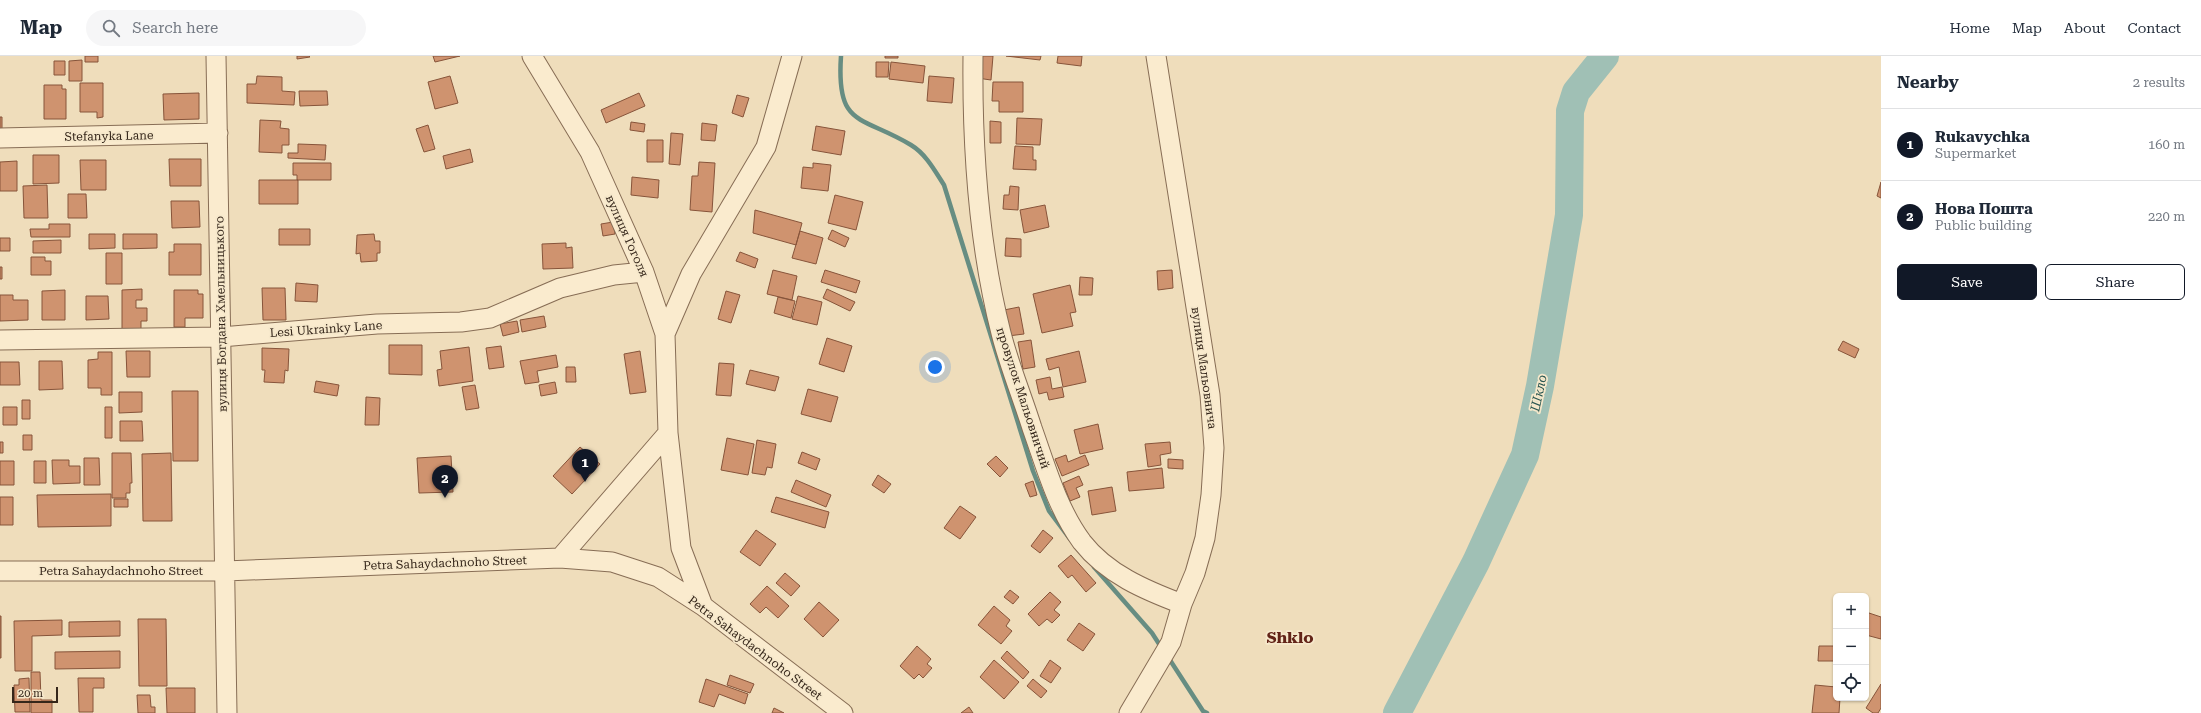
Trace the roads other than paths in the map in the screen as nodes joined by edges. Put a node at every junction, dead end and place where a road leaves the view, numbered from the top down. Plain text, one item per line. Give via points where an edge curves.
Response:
1 (216, 56) edge
2 (532, 56) edge
3 (792, 56) edge
4 (973, 56) edge
5 (1156, 56) edge
6 (218, 133) junction
7 (0, 138) edge
8 (644, 272) junction
9 (665, 334) junction
10 (221, 337) junction
11 (0, 340) edge
12 (668, 433) junction
13 (560, 558) junction
14 (0, 571) edge
15 (224, 571) junction
16 (1182, 604) junction
17 (703, 606) junction
18 (227, 713) edge
19 (843, 713) edge
20 (1129, 713) edge

1 - 6 street, вулиця Богдана Хмельницького
2 - 8 street, вулиця Гоголя via 590,152
3 - 9 street via 766,147 691,274
4 - 16 street, провулок Мальовничий via 978,180 1001,333 1062,510 1083,542 1110,569 1143,589
5 - 16 street, вулиця Мальовнича via 1210,395 1214,448 1205,538 1195,573
6 - 7 street, Stefanyka Lane
6 - 10 street, вулиця Богдана Хмельницького
8 - 9 street, вулиця Гоголя
8 - 10 street, Lesi Ukrainky Lane via 614,275 560,288 490,318 462,322 377,324
9 - 12 street, вулиця Гоголя
10 - 11 street, Lesi Ukrainky Lane
10 - 15 street, вулиця Богдана Хмельницького
12 - 13 street
12 - 17 street, вулиця Гоголя via 681,548
13 - 15 street, Petra Sahaydachnoho Street
13 - 17 street, Petra Sahaydachnoho Street via 612,562 658,577
14 - 15 street, Petra Sahaydachnoho Street
15 - 18 street, вулиця Богдана Хмельницького
16 - 20 street, вулиця Мальовнича via 1171,642
17 - 19 street, Petra Sahaydachnoho Street

